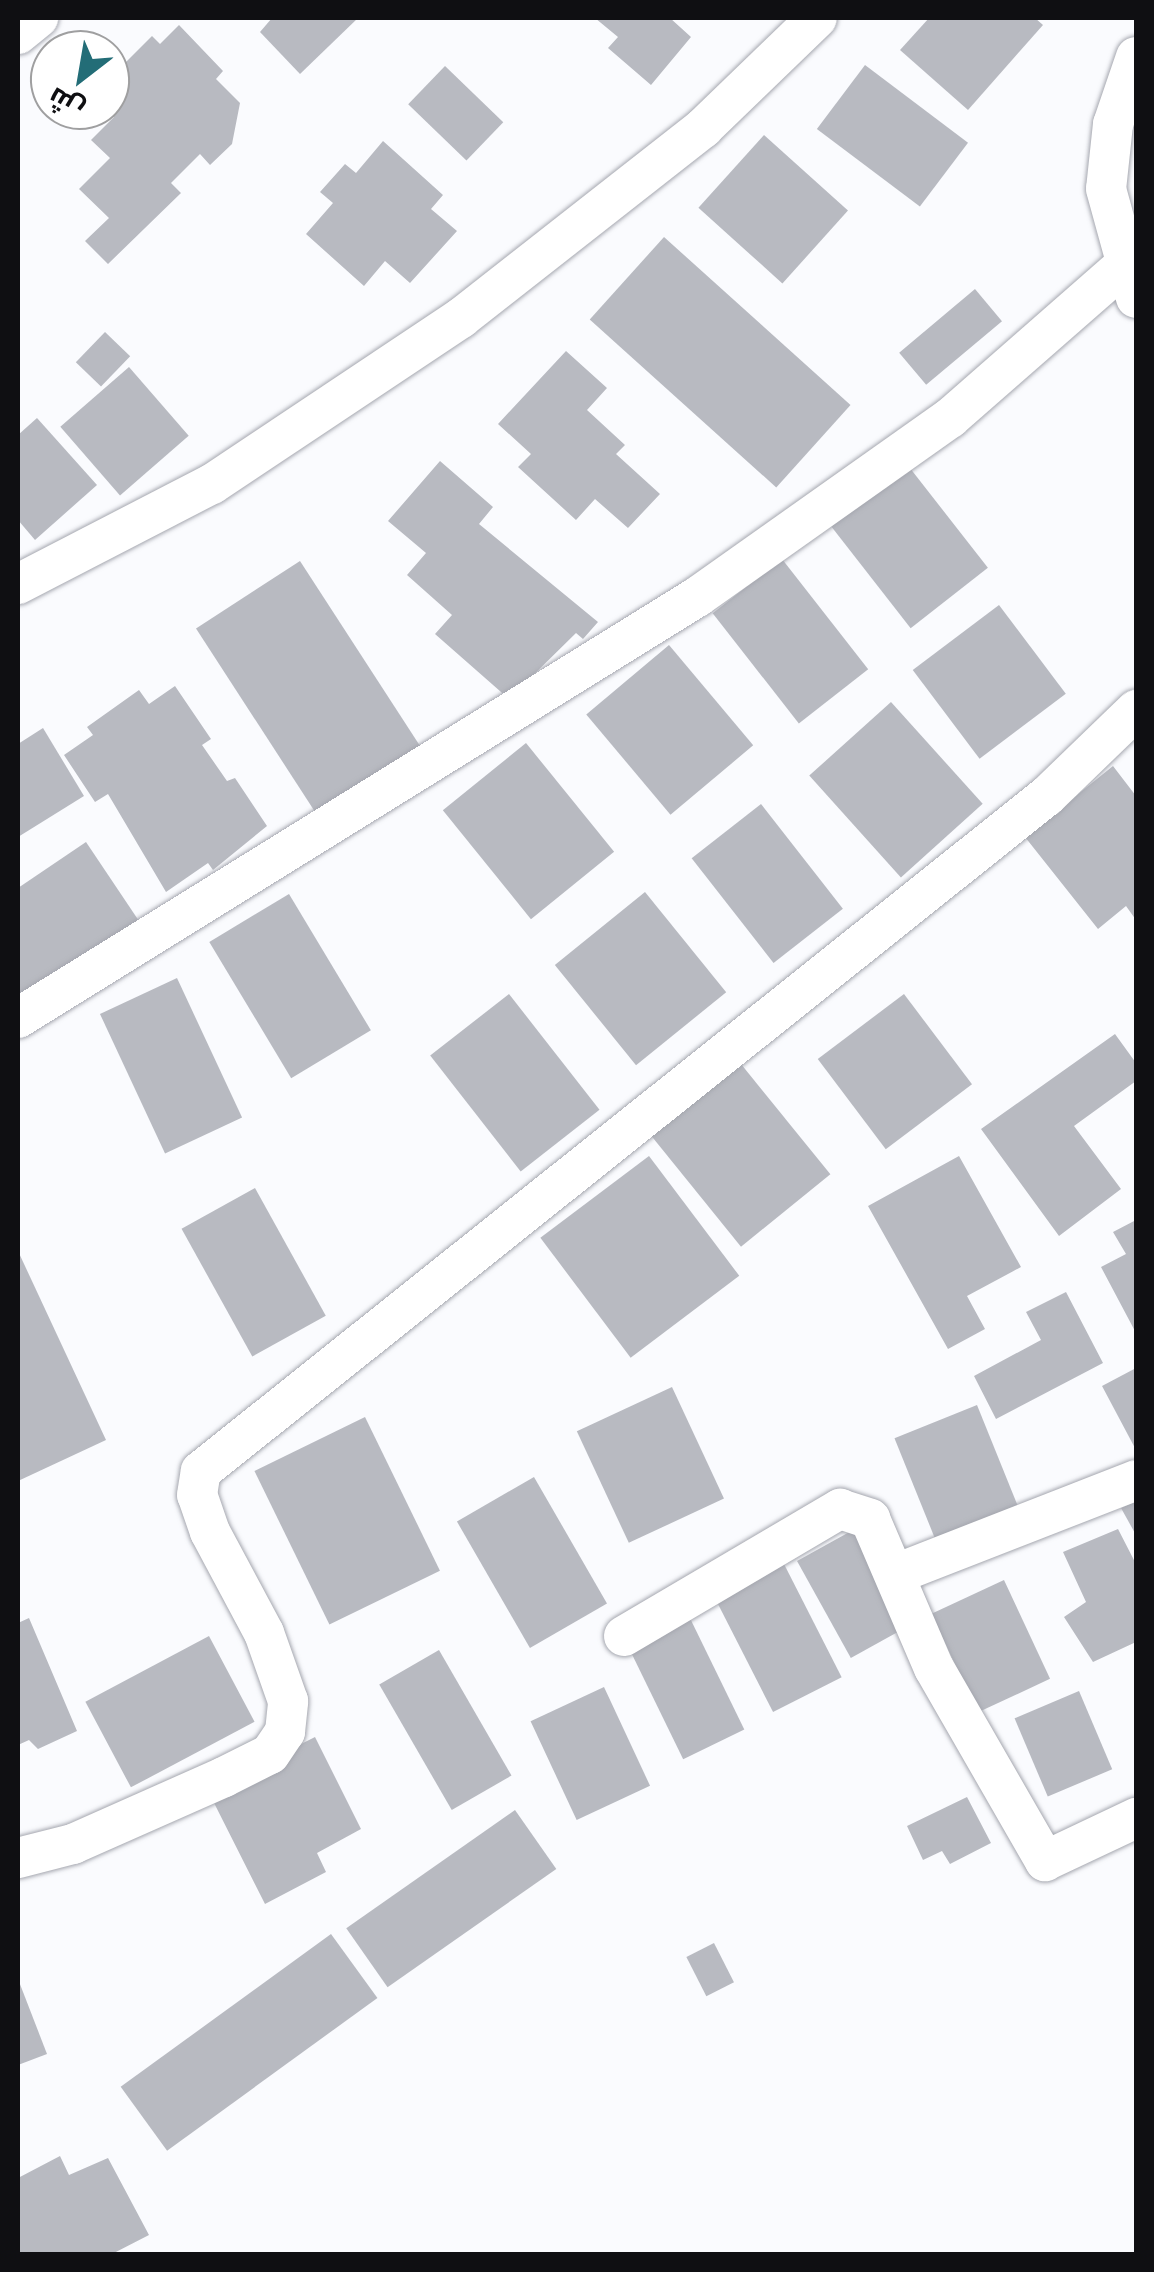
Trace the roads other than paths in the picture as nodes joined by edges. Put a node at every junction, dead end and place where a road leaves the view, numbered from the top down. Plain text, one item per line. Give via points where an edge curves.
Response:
1 (38, 18) edge
2 (818, 18) edge
3 (18, 34) edge
4 (1136, 57) edge
5 (1132, 271) edge
6 (18, 584) edge
7 (1136, 710) edge
8 (18, 1018) edge
9 (1136, 1480) edge
10 (898, 1573) junction
11 (624, 1636) dead end
12 (1136, 1818) edge
13 (18, 1858) edge

1 - 3 street
2 - 6 street via 703,128 461,318 212,484
4 - 5 street via 1113,124 1106,189
5 - 8 street via 950,418 698,597
7 - 13 street via 1047,796 200,1471 197,1495 210,1532 264,1633 288,1702 285,1732 270,1754 224,1777 72,1844
9 - 10 street
10 - 11 street via 870,1519 840,1509
10 - 12 street via 934,1668 1044,1861

